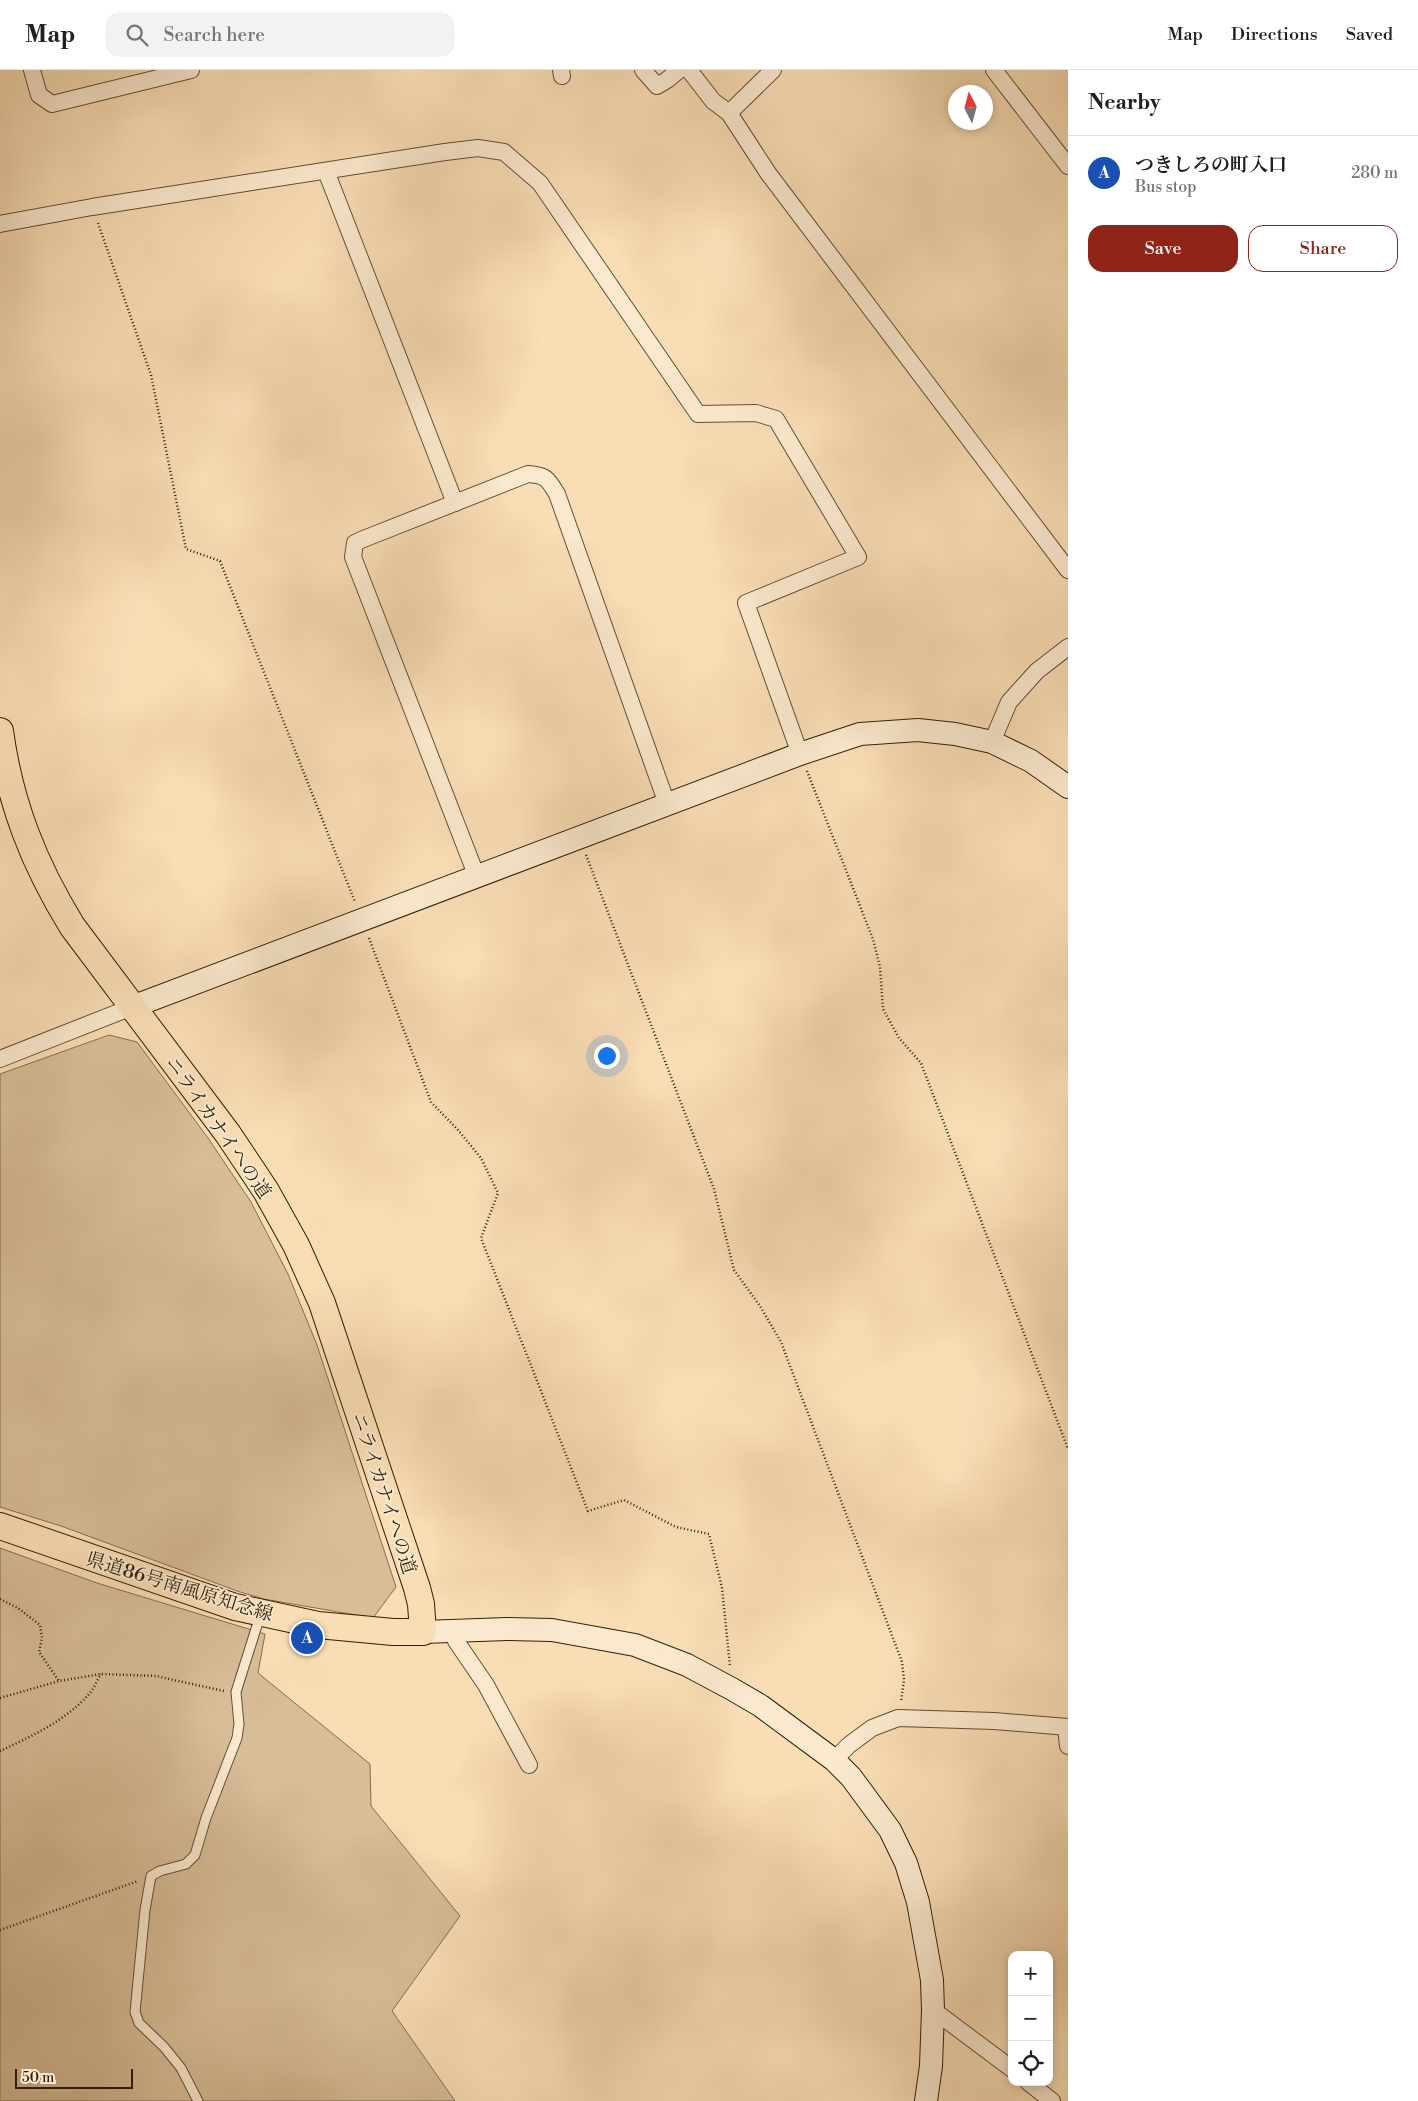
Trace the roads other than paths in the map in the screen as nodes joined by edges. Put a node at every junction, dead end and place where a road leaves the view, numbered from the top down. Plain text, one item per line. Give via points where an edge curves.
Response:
1 (32, 70) edge
2 (190, 70) edge
3 (643, 70) edge
4 (682, 70) edge
5 (773, 70) edge
6 (994, 70) edge
7 (730, 113) junction
8 (1068, 166) edge
9 (326, 171) junction
10 (0, 224) edge
11 (455, 504) junction
12 (1068, 570) edge
13 (1068, 648) edge
14 (0, 731) edge
15 (992, 742) junction
16 (800, 754) junction
17 (1068, 787) edge
18 (667, 804) junction
19 (477, 876) junction
20 (132, 1007) junction
21 (0, 1059) edge
22 (0, 1526) edge
23 (261, 1613) junction
24 (454, 1630) junction
25 (423, 1632) junction
26 (1067, 1727) edge
27 (1068, 1746) edge
28 (834, 1760) junction
29 (529, 1765) dead end
30 (933, 2010) junction
31 (1008, 2066) edge
32 (1033, 2086) edge
33 (198, 2101) edge
34 (926, 2101) edge
35 (1052, 2101) edge

1 - 2 street via 38,95 52,104
3 - 4 street via 657,86
4 - 7 street
5 - 7 street
6 - 8 street
7 - 12 street via 768,173
9 - 10 street
9 - 11 street
9 - 16 street via 478,148 504,152 540,183 698,414 756,413 776,419 858,557 746,603
11 - 18 street via 528,474 548,479 557,494
11 - 19 street via 355,544 353,557
13 - 15 street via 1037,670 1009,702
14 - 20 main road, ニライカナイへの道 via 15,803 36,862 72,926
15 - 16 street via 918,730 870,733
15 - 17 street via 1031,761
16 - 18 street
18 - 19 street
19 - 20 street
20 - 21 street
20 - 25 main road, ニライカナイへの道 via 228,1134 266,1191 296,1245 322,1303 417,1588
22 - 23 main road, 県道86号南風原知念線 via 208,1599
23 - 25 main road, 県道86号南風原知念線 via 318,1625
23 - 33 lane via 236,1692 237,1738 195,1855 186,1864 151,1876 145,1910 135,2012 139,2023 181,2068
24 - 25 street
24 - 28 street via 552,1630 635,1645 688,1665 732,1689
24 - 29 street via 456,1641 486,1685
26 - 27 street
26 - 28 street via 898,1718 872,1728
28 - 30 street via 851,1776 890,1830 906,1863 918,1902 932,1980
30 - 31 street
30 - 34 street
32 - 35 street

